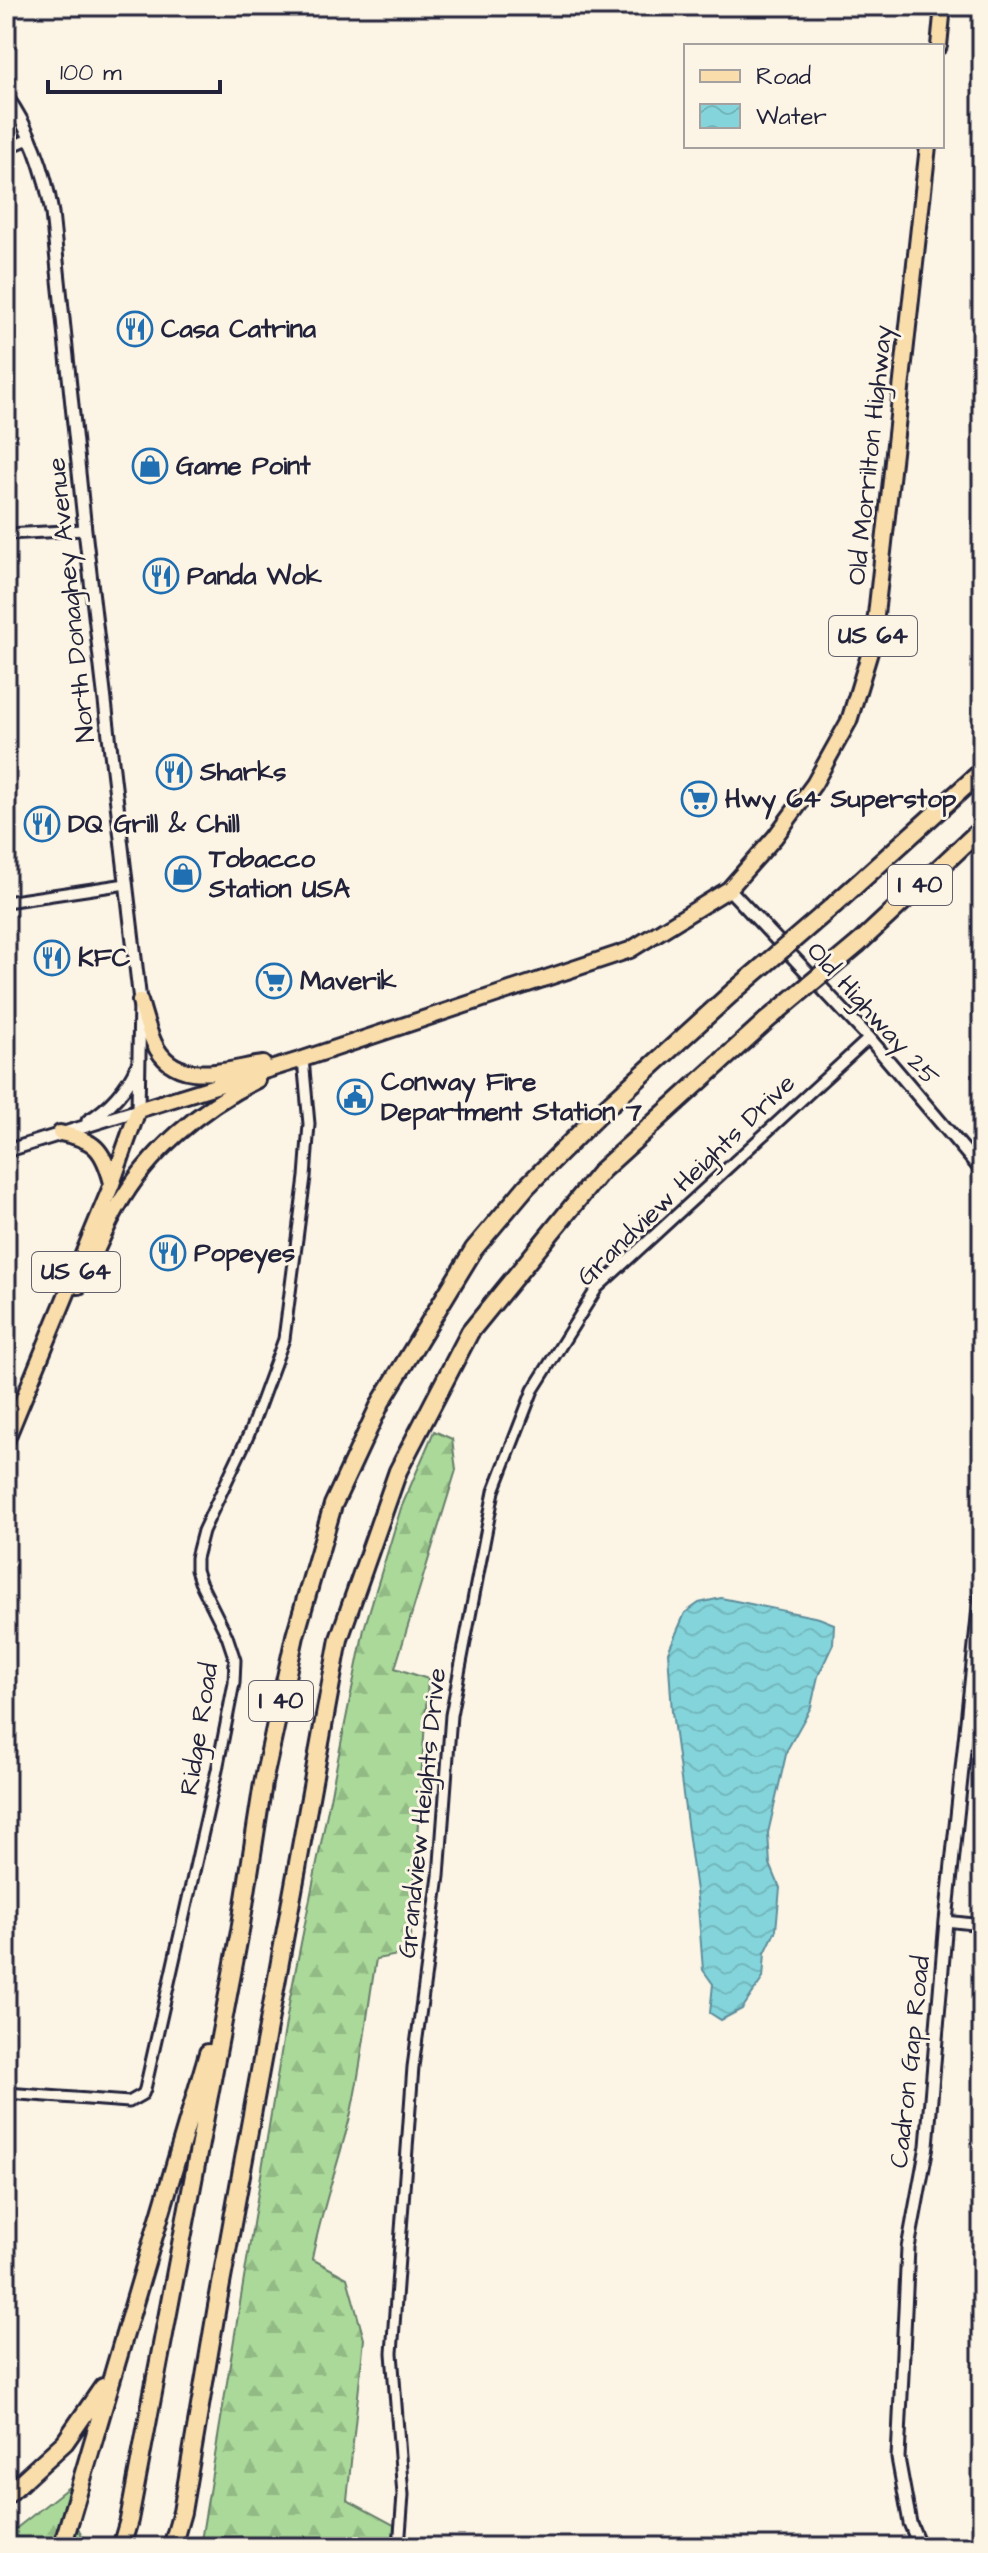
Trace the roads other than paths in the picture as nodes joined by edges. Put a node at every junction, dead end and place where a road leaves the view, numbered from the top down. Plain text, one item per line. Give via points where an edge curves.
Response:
1 (943, 6) edge
2 (939, 44) edge
3 (6, 96) edge
4 (31, 138) junction
5 (928, 148) edge
6 (6, 149) edge
7 (85, 530) junction
8 (6, 534) edge
9 (982, 771) edge
10 (982, 828) edge
11 (126, 884) junction
12 (729, 889) junction
13 (6, 902) edge
14 (140, 1001) junction
15 (869, 1038) junction
16 (140, 1058) junction
17 (303, 1059) junction
18 (138, 1110) junction
19 (81, 1126) junction
20 (60, 1133) junction
21 (6, 1151) edge
22 (982, 1171) edge
23 (112, 1184) junction
24 (40, 1360) junction
25 (6, 1441) edge
26 (982, 1579) edge
27 (946, 1921) junction
28 (982, 1925) edge
29 (240, 1931) junction
30 (6, 2093) edge
31 (114, 2368) junction
32 (6, 2496) edge
33 (62, 2547) edge
34 (121, 2547) edge
35 (174, 2547) edge
36 (399, 2547) edge
37 (920, 2547) edge

1 - 2 main road
3 - 4 street, North Donaghey Avenue
4 - 6 street
4 - 7 street, North Donaghey Avenue via 52,213
5 - 12 main road, Old Morrilton Highway / US 64 via 873,642 849,721 814,784
7 - 8 street
7 - 11 street, North Donaghey Avenue
9 - 29 highway, I 40, bridge via 598,1115 474,1249 381,1402 333,1505 295,1636 263,1783
10 - 35 highway, I 40, bridge via 602,1170 470,1332 398,1471 339,1639
11 - 13 street
11 - 14 street, North Donaghey Avenue
12 - 15 street, Old Highway 25
12 - 17 main road, Old Morrilton Highway / US 64 via 630,950
14 - 16 street, North Donaghey Avenue
14 - 17 main road via 155,1045 181,1070 217,1073
15 - 22 street, Old Highway 25
15 - 36 street, Grandview Heights Drive via 597,1288 533,1390 494,1491 451,1715 439,1876 413,2067 392,2353 403,2495
16 - 18 street, North Donaghey Avenue
16 - 19 street via 117,1096
17 - 18 main road, Old Morrilton Highway / US 64
17 - 24 main road via 253,1081 191,1122 145,1166 117,1208
17 - 30 street, Ridge Road via 309,1124 284,1339 196,1558 200,1582 235,1660 234,1683 145,2089 129,2102
18 - 19 street
18 - 23 main road, US 64
19 - 20 street
20 - 21 street
20 - 23 main road via 84,1138 100,1150
23 - 24 main road, US 64
24 - 25 main road, US 64
26 - 27 street, Cadron Gap Road
27 - 28 street
27 - 37 street, Cadron Gap Road via 927,2146 908,2248 898,2458
29 - 31 highway
29 - 34 highway, I 40
31 - 32 highway via 65,2442
31 - 33 highway

